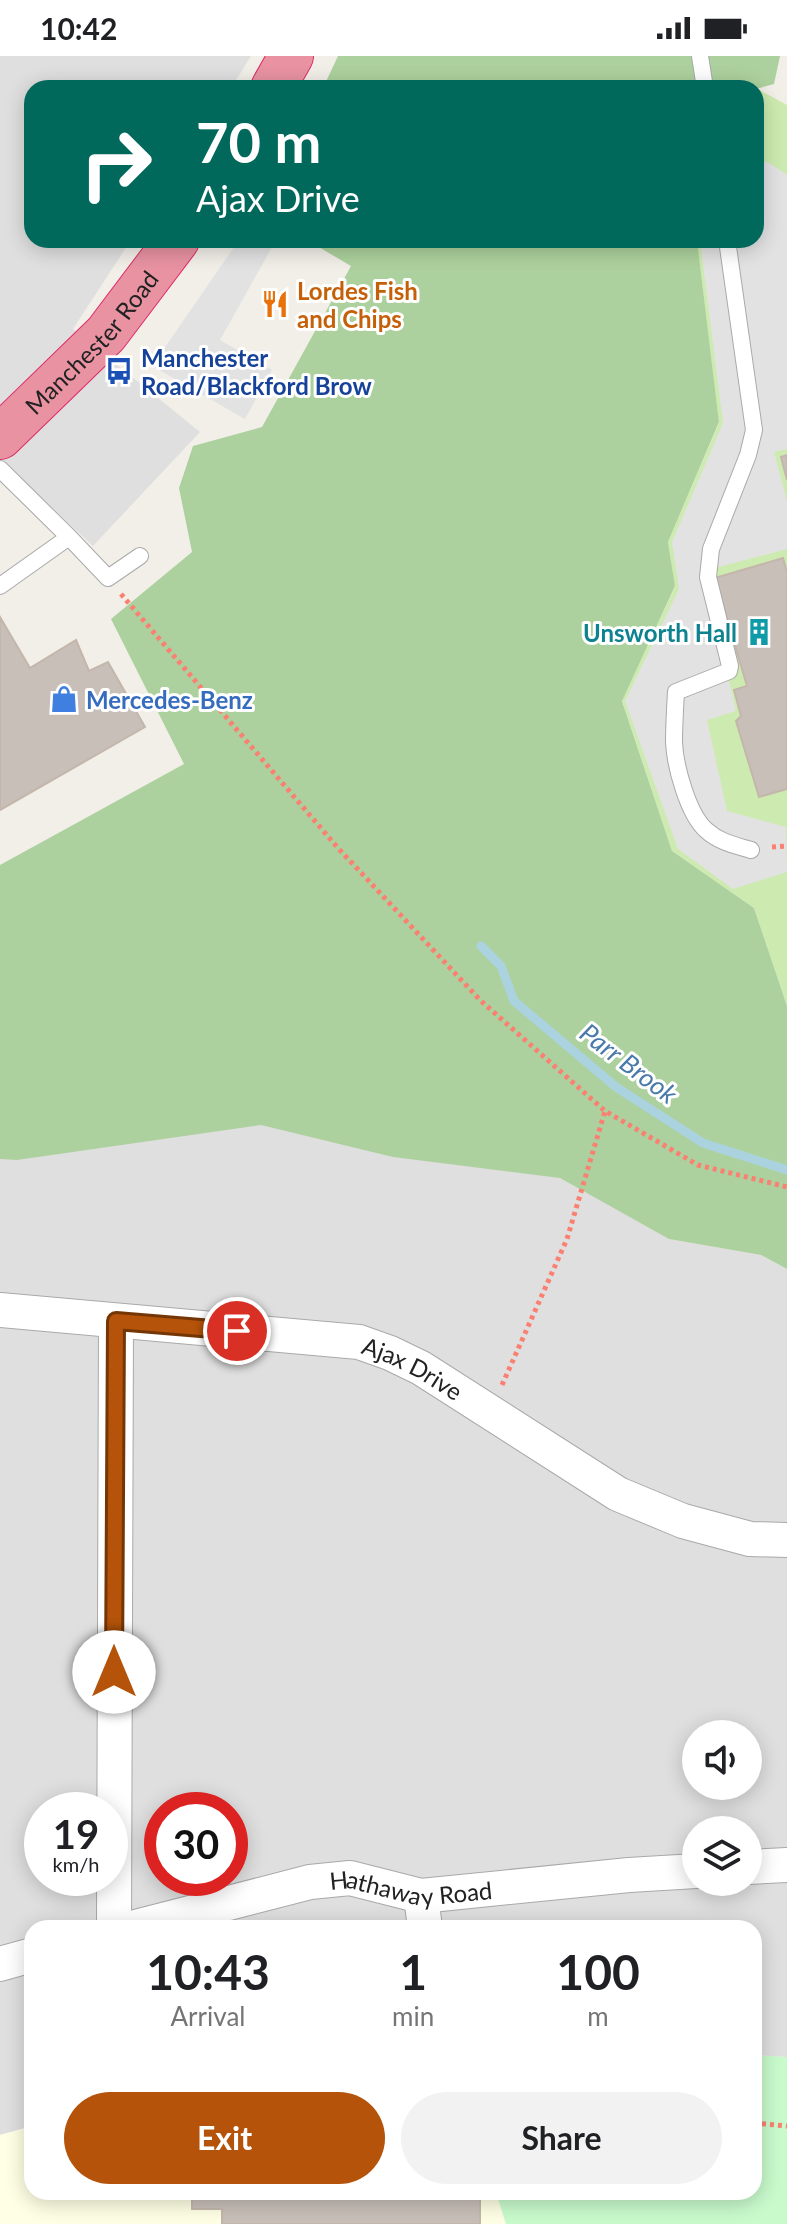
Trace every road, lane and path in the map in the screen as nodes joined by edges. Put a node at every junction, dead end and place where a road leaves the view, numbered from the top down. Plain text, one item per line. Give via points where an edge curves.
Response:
1 (291, 56) edge
2 (700, 56) edge
3 (278, 80) edge
4 (704, 80) edge
5 (171, 248) edge
6 (728, 248) edge
7 (0, 437) edge
8 (0, 469) edge
9 (69, 537) junction
10 (140, 556) dead end
11 (108, 578) junction
12 (0, 586) edge
13 (751, 850) dead end
14 (605, 1111) junction
15 (787, 1187) edge
16 (0, 1310) edge
17 (116, 1321) junction
18 (491, 1411) junction
19 (787, 1540) edge
20 (787, 1865) edge
21 (762, 1866) edge
22 (682, 1872) edge
23 (423, 1912) edge
24 (114, 1920) edge
25 (163, 1920) edge
26 (24, 1957) edge
27 (0, 1964) edge
28 (762, 2124) edge
29 (787, 2126) edge

1 - 3 highway
2 - 4 lane
5 - 7 highway, Manchester Road via 106,334
6 - 13 lane via 754,430 711,549 708,577 730,666 721,675 676,692 674,746 696,820 727,844
8 - 9 lane
9 - 11 lane
9 - 12 lane
10 - 11 lane
11 - 14 path via 337,847 480,1000
14 - 15 path via 698,1165
14 - 18 path via 567,1239
16 - 17 street, Ajax Drive
17 - 18 street, Ajax Drive via 359,1342 421,1368
17 - 24 street
18 - 19 street, Ajax Drive via 618,1494 683,1521 750,1539
20 - 21 street
22 - 23 street, Hathaway Road via 629,1875
23 - 25 street, Hathaway Road via 350,1878 310,1882
26 - 27 street
28 - 29 path

